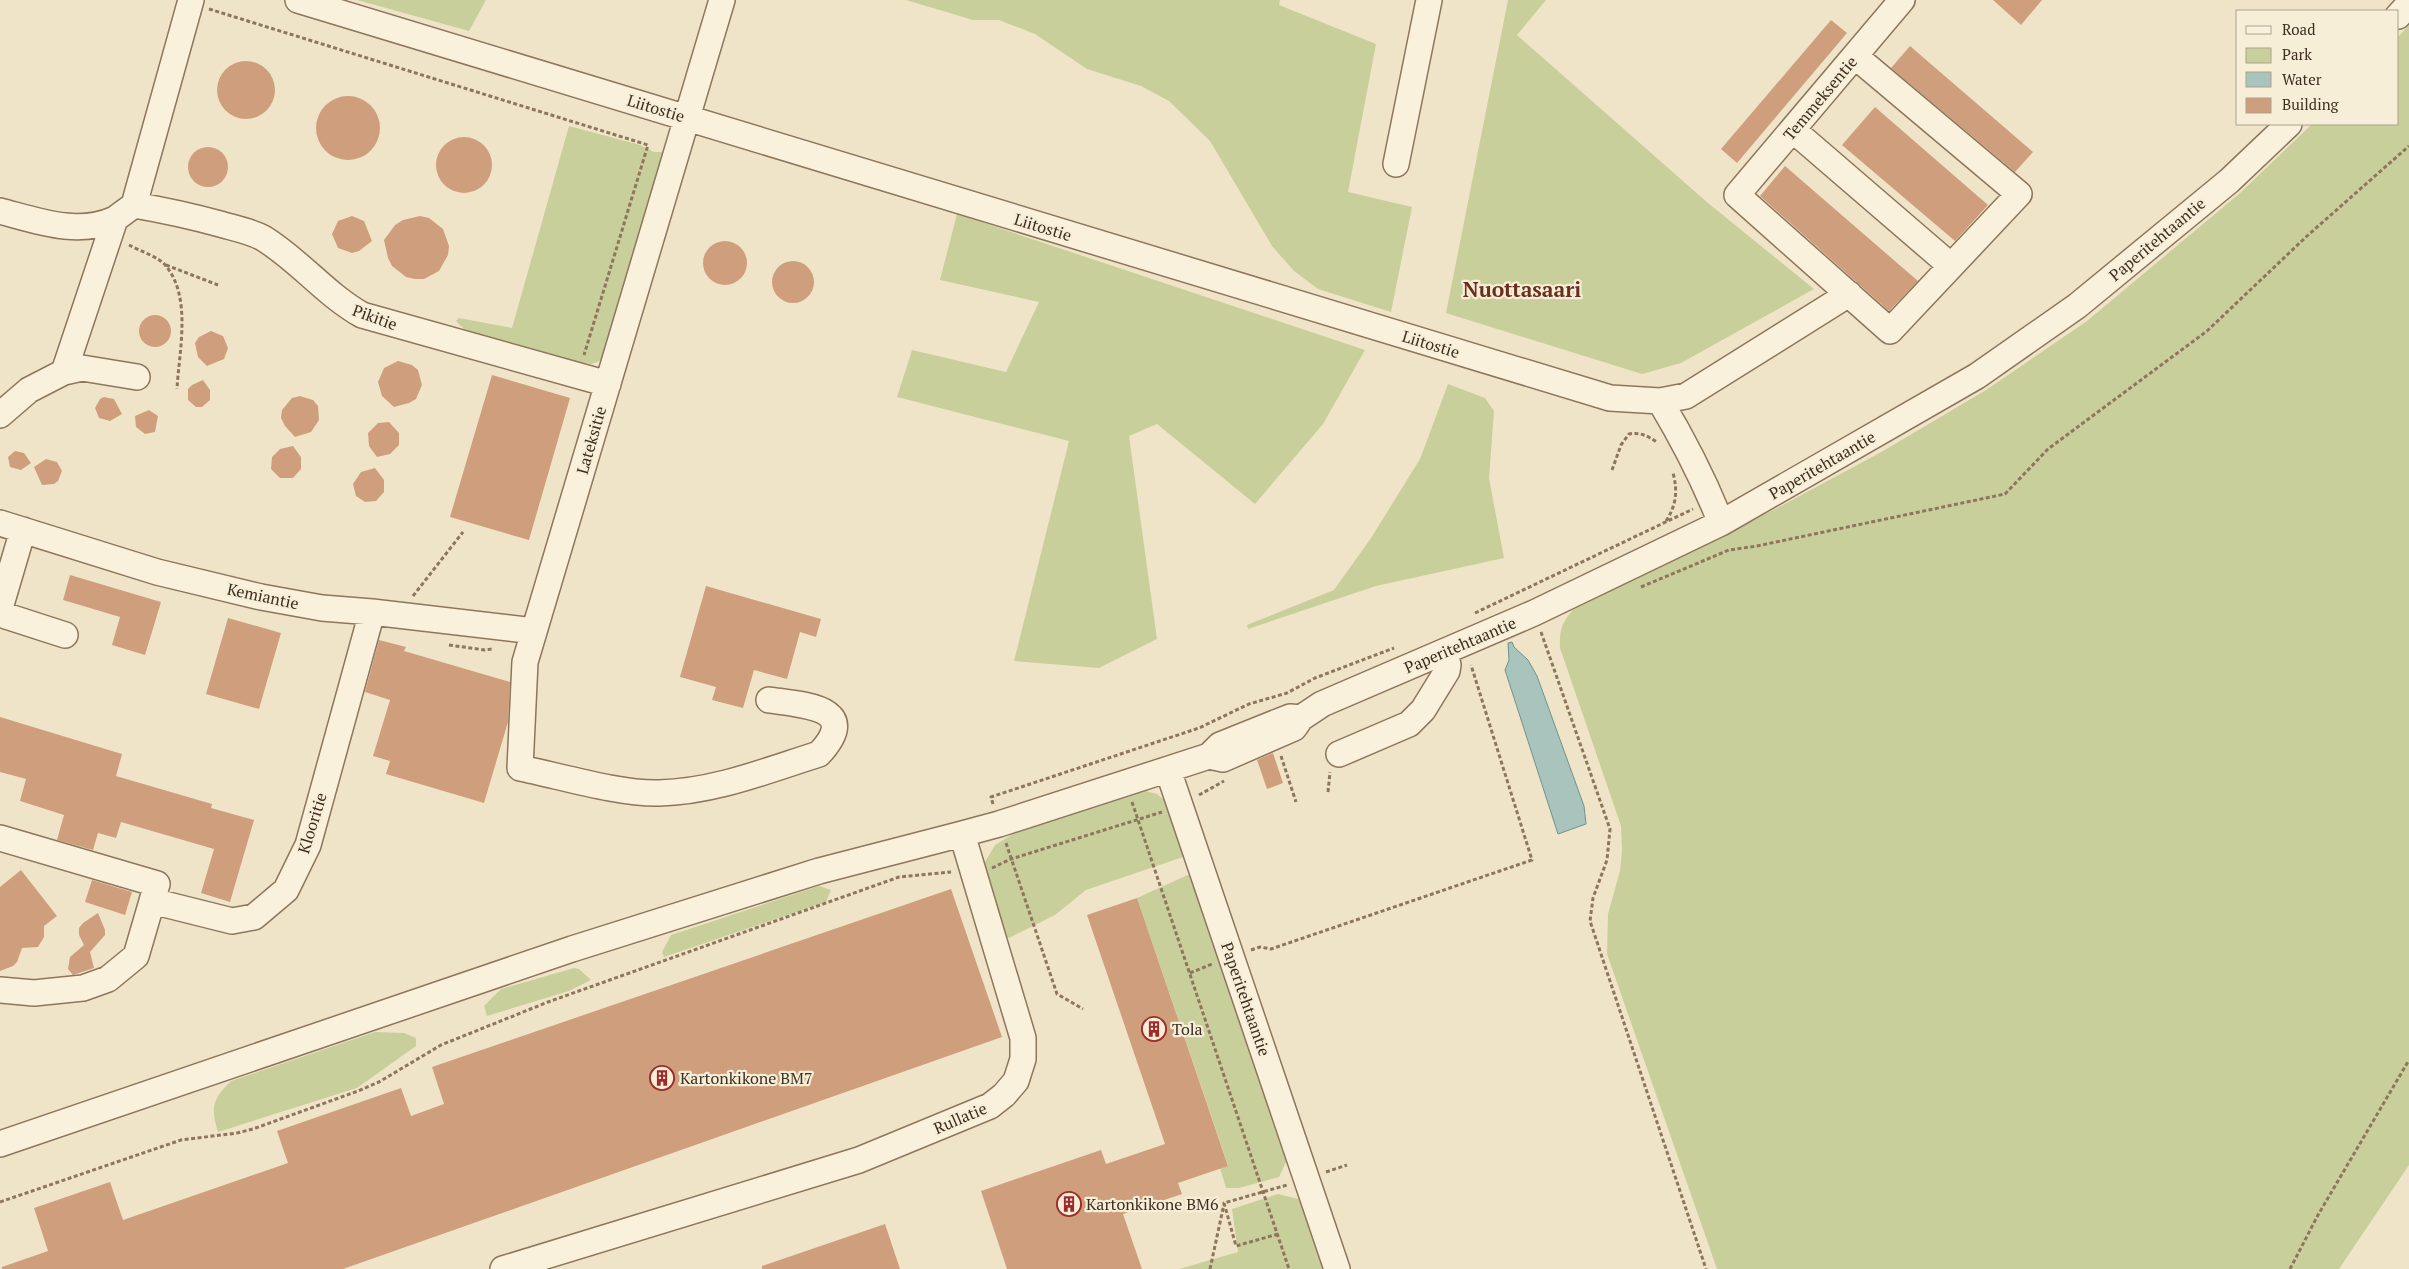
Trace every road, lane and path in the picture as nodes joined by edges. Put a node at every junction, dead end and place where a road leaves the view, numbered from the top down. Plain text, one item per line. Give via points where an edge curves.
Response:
1 (298, 0) edge
2 (722, 0) edge
3 (1429, 0) edge
4 (1902, 0) edge
5 (190, 1) edge
6 (2409, 4) edge
7 (2399, 15) edge
8 (1855, 56) junction
9 (686, 117) junction
10 (2288, 125) edge
11 (1793, 130) junction
12 (2409, 146) edge
13 (1396, 164) dead end
14 (0, 211) edge
15 (120, 220) junction
16 (166, 265) junction
17 (1951, 266) junction
18 (218, 285) dead end
19 (1848, 294) junction
20 (64, 372) junction
21 (136, 377) dead end
22 (596, 380) junction
23 (176, 389) dead end
24 (1660, 401) junction
25 (0, 416) edge
26 (1662, 450) dead end
27 (1670, 465) dead end
28 (1612, 470) dead end
29 (1666, 522) dead end
30 (1721, 523) junction
31 (11, 527) edge
32 (463, 532) dead end
33 (1637, 589) dead end
34 (0, 608) edge
35 (372, 612) junction
36 (1534, 613) junction
37 (0, 614) edge
38 (398, 615) junction
39 (527, 630) junction
40 (65, 634) dead end
41 (440, 643) dead end
42 (1444, 653) junction
43 (1477, 659) dead end
44 (770, 700) dead end
45 (1339, 754) dead end
46 (1281, 755) dead end
47 (1168, 770) junction
48 (1227, 780) dead end
49 (1126, 783) junction
50 (1296, 802) dead end
51 (1181, 806) junction
52 (1138, 819) junction
53 (962, 834) junction
54 (0, 838) edge
55 (974, 870) junction
56 (152, 901) junction
57 (1271, 949) dead end
58 (0, 990) edge
59 (2409, 1060) edge
60 (0, 1144) edge
61 (1347, 1166) dead end
62 (1306, 1179) junction
63 (1264, 1192) junction
64 (0, 1202) edge
65 (1224, 1203) junction
66 (1278, 1234) junction
67 (503, 1269) edge
68 (1210, 1269) edge
69 (1289, 1269) edge
70 (1337, 1269) edge
71 (1706, 1269) edge
72 (2290, 1269) edge

1 - 9 street, Liitostie
2 - 9 street, Lateksitie
3 - 13 street
4 - 8 street, Temmeksentie
5 - 15 street
5 - 22 path via 648,145 582,362
6 - 7 street
8 - 11 street, Temmeksentie
8 - 17 street via 2019,194
9 - 22 street, Lateksitie
9 - 24 street, Liitostie via 1610,398
10 - 30 street, Paperitehtaantie via 2229,181 2077,306 1978,376
11 - 17 street
11 - 19 street, Temmeksentie via 1737,195
12 - 33 path via 2307,236 2207,331 2048,449 2004,494 1729,550
14 - 15 street via 79,228
15 - 16 path
15 - 20 street
15 - 22 street, Pikitie via 173,212 246,231 282,251 343,305 362,316
16 - 18 path
16 - 23 path via 176,284 181,311
17 - 19 street via 1890,331
19 - 24 street, Liitostie via 1686,396
20 - 21 street via 82,368
20 - 25 street via 29,390
22 - 39 street, Lateksitie
24 - 30 street via 1687,447
26 - 28 path via 1648,436 1629,434 1621,445
27 - 29 path via 1677,492 1673,511
30 - 36 street, Paperitehtaantie
31 - 34 street
31 - 35 street, Kemiantie via 157,572 261,597 322,608
32 - 38 path
35 - 38 street, Kemiantie
35 - 56 street, Klooritie via 308,845 286,890 254,917 232,921
36 - 42 street, Paperitehtaantie
36 - 71 path via 1610,829 1606,860 1593,898 1590,921
37 - 40 street
38 - 39 street, Kemiantie
39 - 41 path via 500,648 484,650
39 - 44 street, Lateksitie via 520,768 620,789 658,793 702,789 819,754 832,740 834,724 820,708
42 - 45 street via 1448,665 1446,672 1423,710 1409,724
42 - 47 street, Paperitehtaantie via 1322,704 1301,718 1294,728 1223,759 1209,756
43 - 57 path via 1470,664 1532,860
46 - 50 path
47 - 49 street
47 - 51 street, Paperitehtaantie
48 - 51 path
49 - 52 path
49 - 53 street
51 - 52 path
51 - 62 street, Paperitehtaantie
52 - 55 path via 1012,859 997,868
52 - 63 path
53 - 55 street, Rullatie
53 - 60 street via 819,871 572,948
54 - 56 street via 157,884
55 - 64 path via 899,877 548,1002 441,1045 358,1092 238,1133 180,1140
55 - 67 street, Rullatie via 1024,1038 1023,1059 1016,1081 996,1102 859,1160
56 - 58 street via 136,956 108,979 83,988 34,993
59 - 72 path via 2318,1214
61 - 62 path
62 - 63 path
62 - 70 street, Paperitehtaantie
63 - 65 path
63 - 66 path
65 - 66 path via 1236,1246
65 - 68 path
66 - 69 path

